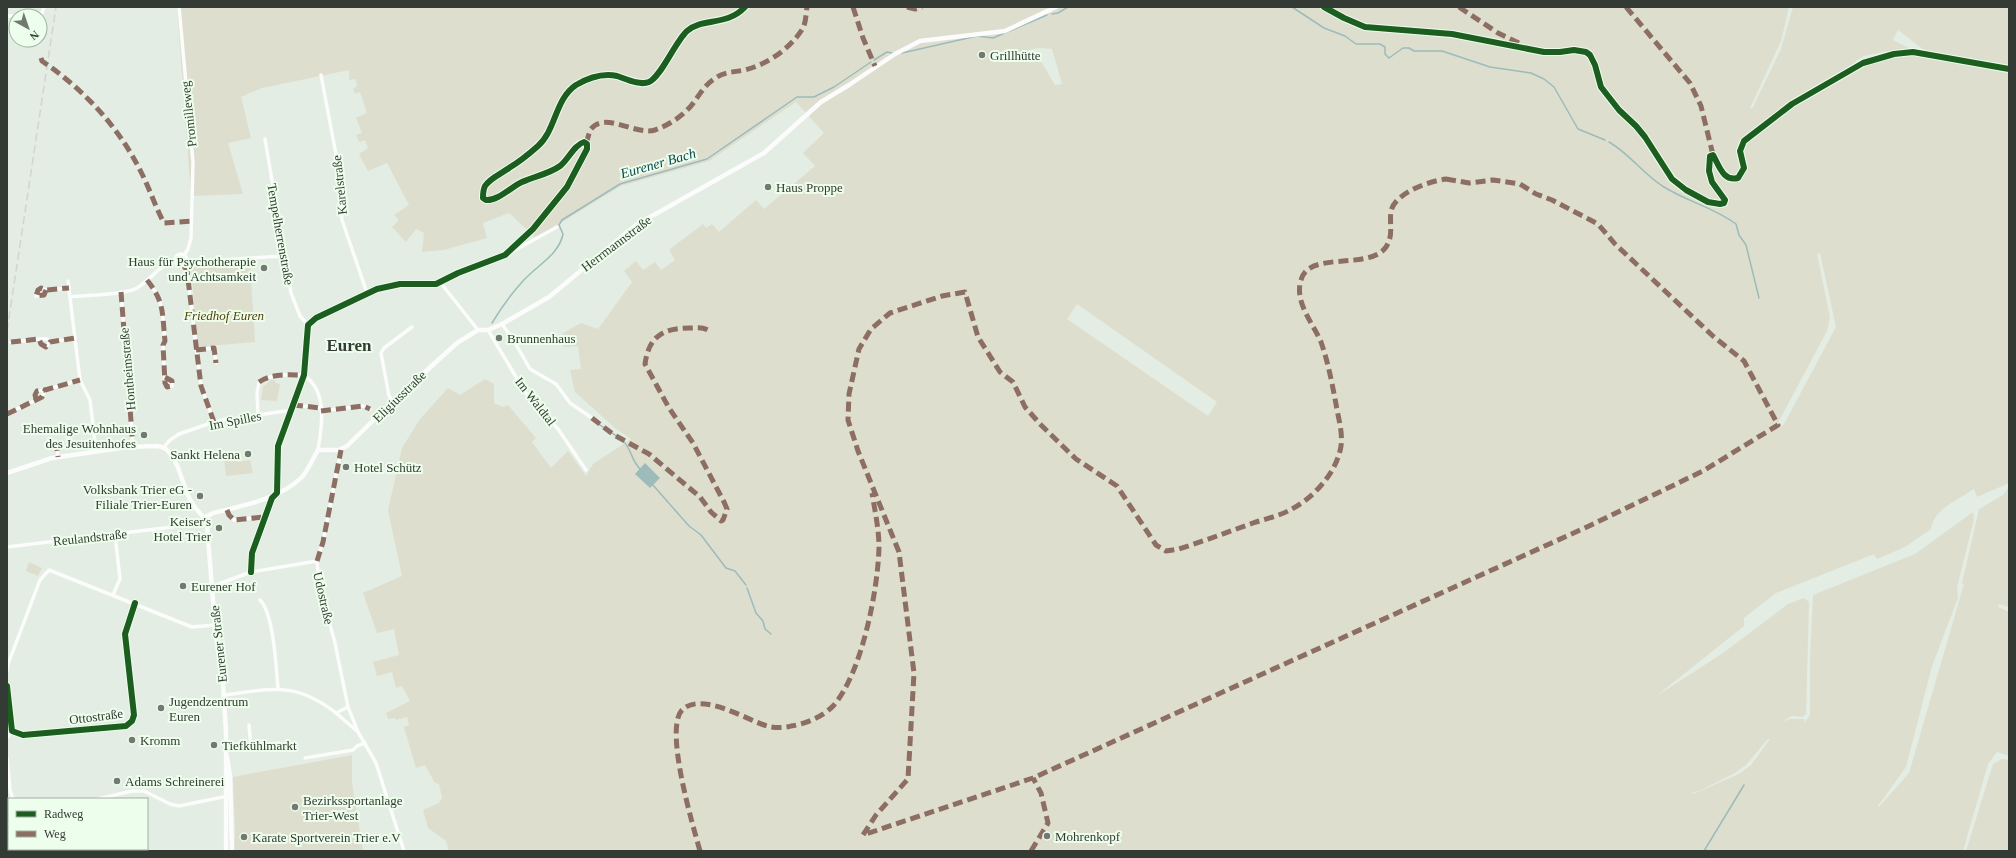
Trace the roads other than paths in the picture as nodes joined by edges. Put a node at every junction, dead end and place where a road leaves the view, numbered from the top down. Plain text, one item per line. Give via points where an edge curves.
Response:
1 (44, 7) edge
2 (179, 7) edge
3 (745, 7) edge
4 (1056, 7) edge
5 (1324, 7) edge
6 (7, 16) edge
7 (2009, 69) edge
8 (321, 75) dead end
9 (265, 139) dead end
10 (557, 227) dead end
11 (184, 255) junction
12 (505, 255) junction
13 (284, 256) junction
14 (174, 260) junction
15 (187, 262) junction
16 (184, 266) junction
17 (147, 280) junction
18 (68, 281) dead end
19 (440, 282) junction
20 (69, 288) junction
21 (46, 290) dead end
22 (121, 292) junction
23 (367, 293) junction
24 (70, 297) junction
25 (502, 324) junction
26 (307, 327) junction
27 (412, 327) dead end
28 (478, 330) junction
29 (488, 330) junction
30 (76, 338) junction
31 (39, 339) junction
32 (11, 342) dead end
33 (50, 342) junction
34 (196, 350) junction
35 (216, 363) dead end
36 (304, 375) junction
37 (165, 377) dead end
38 (80, 380) junction
39 (45, 390) junction
40 (36, 399) junction
41 (393, 401) junction
42 (293, 405) junction
43 (370, 408) dead end
44 (321, 410) junction
45 (289, 412) junction
46 (7, 414) edge
47 (258, 415) junction
48 (592, 418) dead end
49 (214, 422) junction
50 (56, 441) dead end
51 (133, 447) junction
52 (164, 448) junction
53 (318, 450) junction
54 (341, 450) junction
55 (96, 451) junction
56 (58, 457) junction
57 (586, 470) dead end
58 (7, 473) edge
59 (277, 493) junction
60 (227, 510) junction
61 (265, 517) junction
62 (204, 518) junction
63 (173, 527) dead end
64 (115, 535) junction
65 (7, 547) edge
66 (317, 561) junction
67 (251, 572) junction
68 (213, 586) junction
69 (113, 595) junction
70 (260, 600) dead end
71 (135, 603) junction
72 (215, 624) junction
73 (7, 671) edge
74 (7, 686) edge
75 (278, 688) junction
76 (223, 694) junction
77 (348, 707) junction
78 (336, 713) junction
79 (249, 725) dead end
80 (12, 731) junction
81 (358, 732) junction
82 (7, 738) edge
83 (279, 743) dead end
84 (365, 743) junction
85 (251, 747) junction
86 (226, 749) junction
87 (7, 758) edge
88 (305, 758) dead end
89 (228, 796) junction
90 (13, 798) edge
91 (102, 798) edge
92 (226, 851) edge
93 (232, 851) edge
94 (404, 851) edge

1 - 6 street via 42,13 34,15
2 - 11 street, Promilleweg via 193,162 190,245
3 - 12 street via 728,18 696,25 688,30 656,77 648,82 642,83 616,76 599,76 570,90 543,142 484,187 483,198 492,199 522,182 553,170 569,158 578,145 586,143 587,150 567,187 533,229
4 - 25 street, Herrmannstraße via 1006,31 932,39 906,46 821,102 764,153 641,221 555,293
5 - 7 street via 1365,27 1452,34 1544,52 1586,52 1590,54 1595,65 1601,87 1645,137 1672,179 1708,202 1720,204 1725,200 1712,182 1709,171 1710,156 1713,155 1722,173 1738,178 1744,168 1740,151 1744,141 1792,104 1863,64 1894,54 1913,52
8 - 23 street, Karelstraße via 338,165 342,220
9 - 13 street, Tempelherrenstraße
10 - 12 street
11 - 14 street via 178,254
11 - 15 street
12 - 19 street
13 - 15 street
13 - 26 street, Tempelherrenstraße via 291,293
14 - 16 street via 177,265
14 - 17 street via 166,263
15 - 16 street
16 - 34 street via 187,271
17 - 22 street via 136,289
17 - 37 street via 157,291 162,304
18 - 20 street
19 - 23 street via 427,285 400,284
19 - 28 street
20 - 21 street
20 - 24 street
22 - 24 street
22 - 51 street, Hontheimstraße
23 - 26 street
24 - 30 street
25 - 29 street, Herrmannstraße
25 - 48 street via 530,369 556,384 570,403
26 - 36 street
27 - 41 street via 381,353 389,396
28 - 29 street, Herrmannstraße
28 - 41 street, Eligiusstraße via 457,343
29 - 57 street, Im Waldtal via 525,392 558,429
30 - 33 street
30 - 38 street
31 - 32 street
31 - 33 street via 45,338
31 - 33 street via 43,347 48,346
34 - 35 street via 214,348
34 - 49 street via 200,386
36 - 42 street
36 - 44 street via 316,387
36 - 47 street via 277,376 259,382
38 - 39 street
38 - 55 street via 90,400
39 - 40 street via 44,396
39 - 40 street via 37,391
40 - 46 street
41 - 54 street, Eligiusstraße
42 - 44 street
42 - 45 street
43 - 44 street via 363,406
44 - 53 street via 323,423
45 - 47 street, Im Spilles
45 - 59 street via 278,446
47 - 49 street, Im Spilles via 244,420 226,419
49 - 52 street, Im Spilles via 179,434
50 - 56 street
51 - 52 street
51 - 55 street
52 - 62 street, Eurener Straße via 174,461 190,501
53 - 54 street
53 - 59 street via 302,476
54 - 66 street, Udostraße
55 - 56 street
56 - 58 street
59 - 60 street
59 - 61 street via 272,498
60 - 61 street via 234,520
60 - 62 street
61 - 67 street via 252,553
62 - 68 street, Eurener Straße
63 - 64 street, Reulandstraße
64 - 65 street, Reulandstraße
64 - 69 street via 120,579
66 - 67 street
66 - 77 street, Udostraße via 319,584 335,643
67 - 68 street
68 - 72 street, Eurener Straße
69 - 71 street
69 - 73 street via 49,570 40,580
70 - 75 street via 265,605 274,643
71 - 72 street via 192,627
71 - 80 street, Ottostraße via 125,634 134,715 130,724 23,735
72 - 76 street, Eurener Straße
74 - 80 street
75 - 76 street
75 - 78 street via 303,692
76 - 86 street, Eurener Straße
77 - 78 street
77 - 81 street, Udostraße
78 - 81 street
79 - 85 street
80 - 82 street
81 - 84 street, Udostraße
83 - 85 street
84 - 88 street via 357,746 354,752
84 - 94 street, Udostraße via 376,763
85 - 86 street
86 - 89 street, Eurener Straße via 229,762
87 - 90 street
89 - 91 street via 179,806 144,791
89 - 92 street, Eurener Straße
89 - 93 street, Eurener Straße

